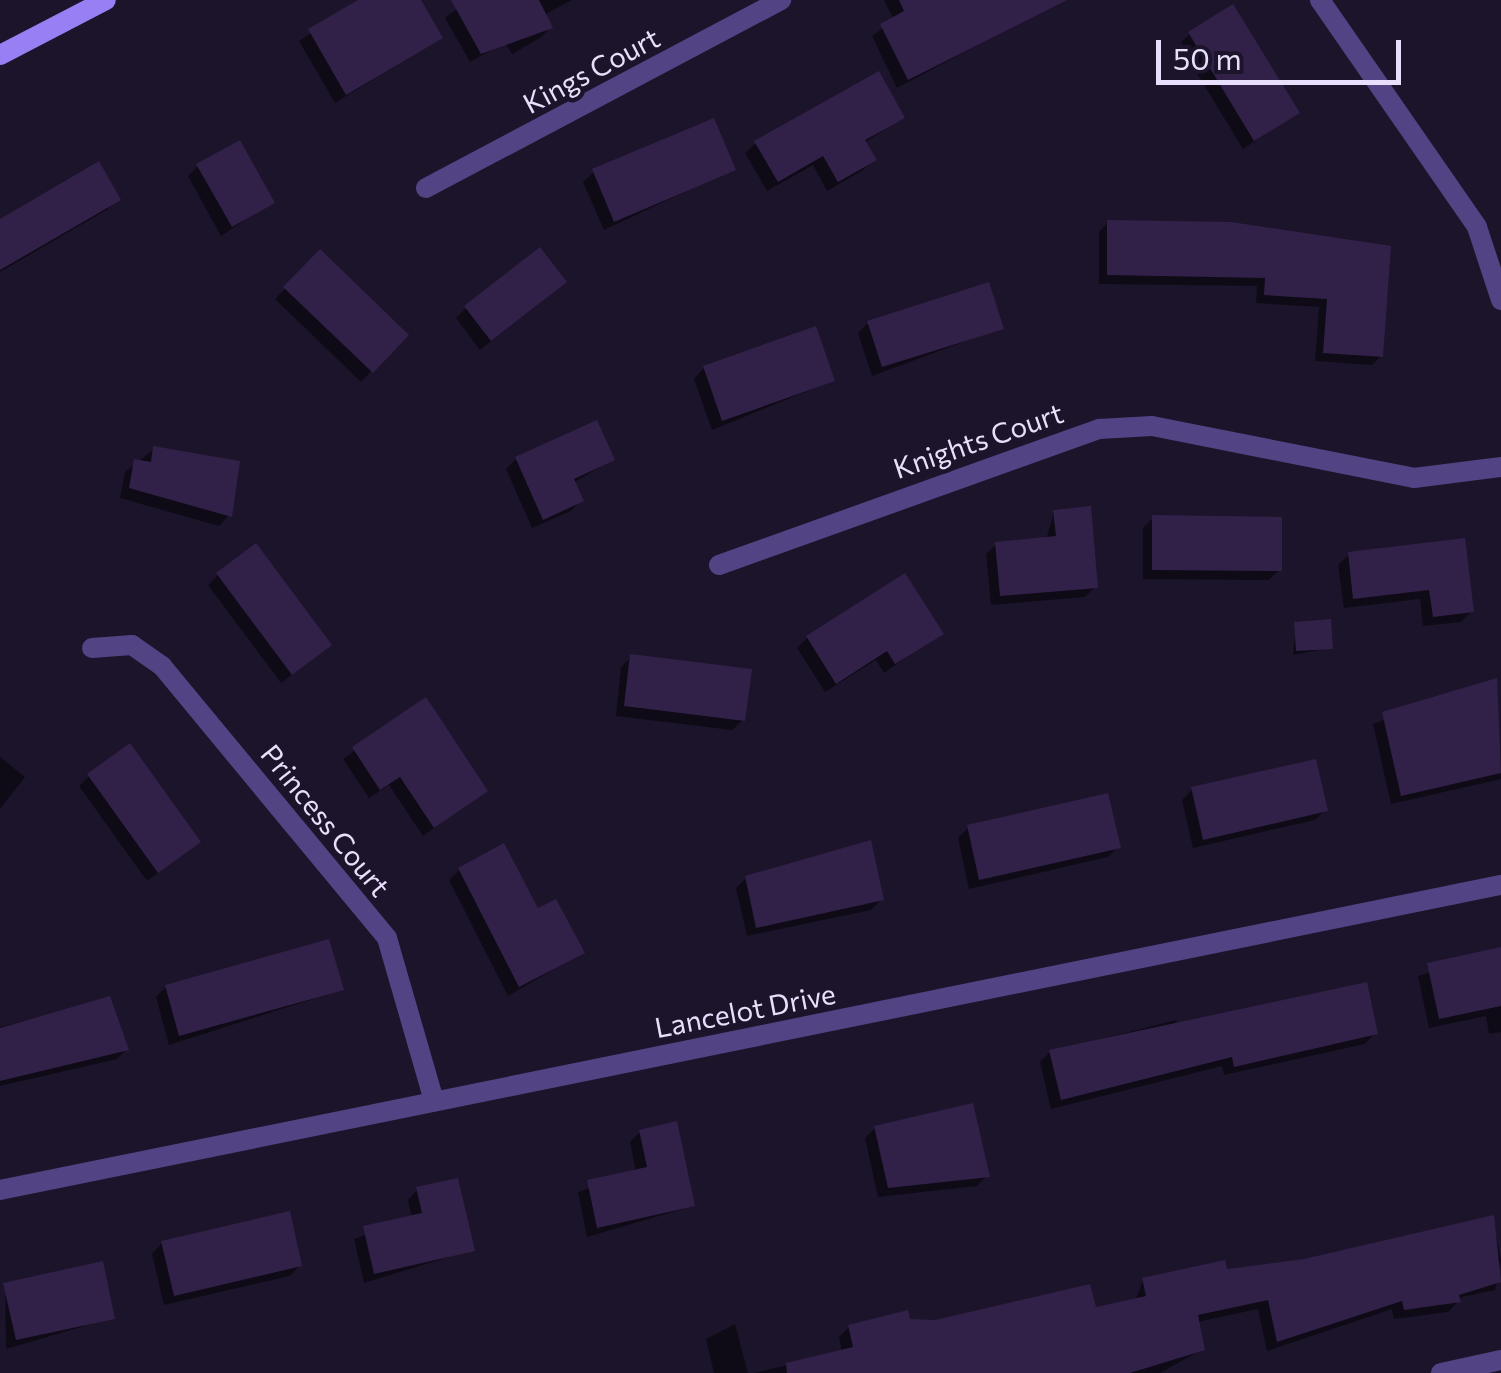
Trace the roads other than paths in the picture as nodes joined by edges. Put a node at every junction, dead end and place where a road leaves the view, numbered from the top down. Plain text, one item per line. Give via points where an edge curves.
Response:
1 (106, 0) edge
2 (781, 0) edge
3 (1320, 0) edge
4 (0, 55) edge
5 (426, 188) dead end
6 (1501, 300) edge
7 (1501, 467) edge
8 (719, 565) dead end
9 (92, 648) dead end
10 (1501, 886) edge
11 (434, 1101) junction
12 (0, 1190) edge
13 (1501, 1360) edge
14 (1441, 1373) edge

1 - 4 street
2 - 5 street, Kings Court
3 - 6 street via 1477,227
7 - 8 street, Knights Court via 1414,478 1152,426 1100,429
9 - 11 street, Princess Court via 132,645 162,666 376,924
10 - 11 street, Lancelot Drive
11 - 12 street, Lancelot Drive
13 - 14 street

